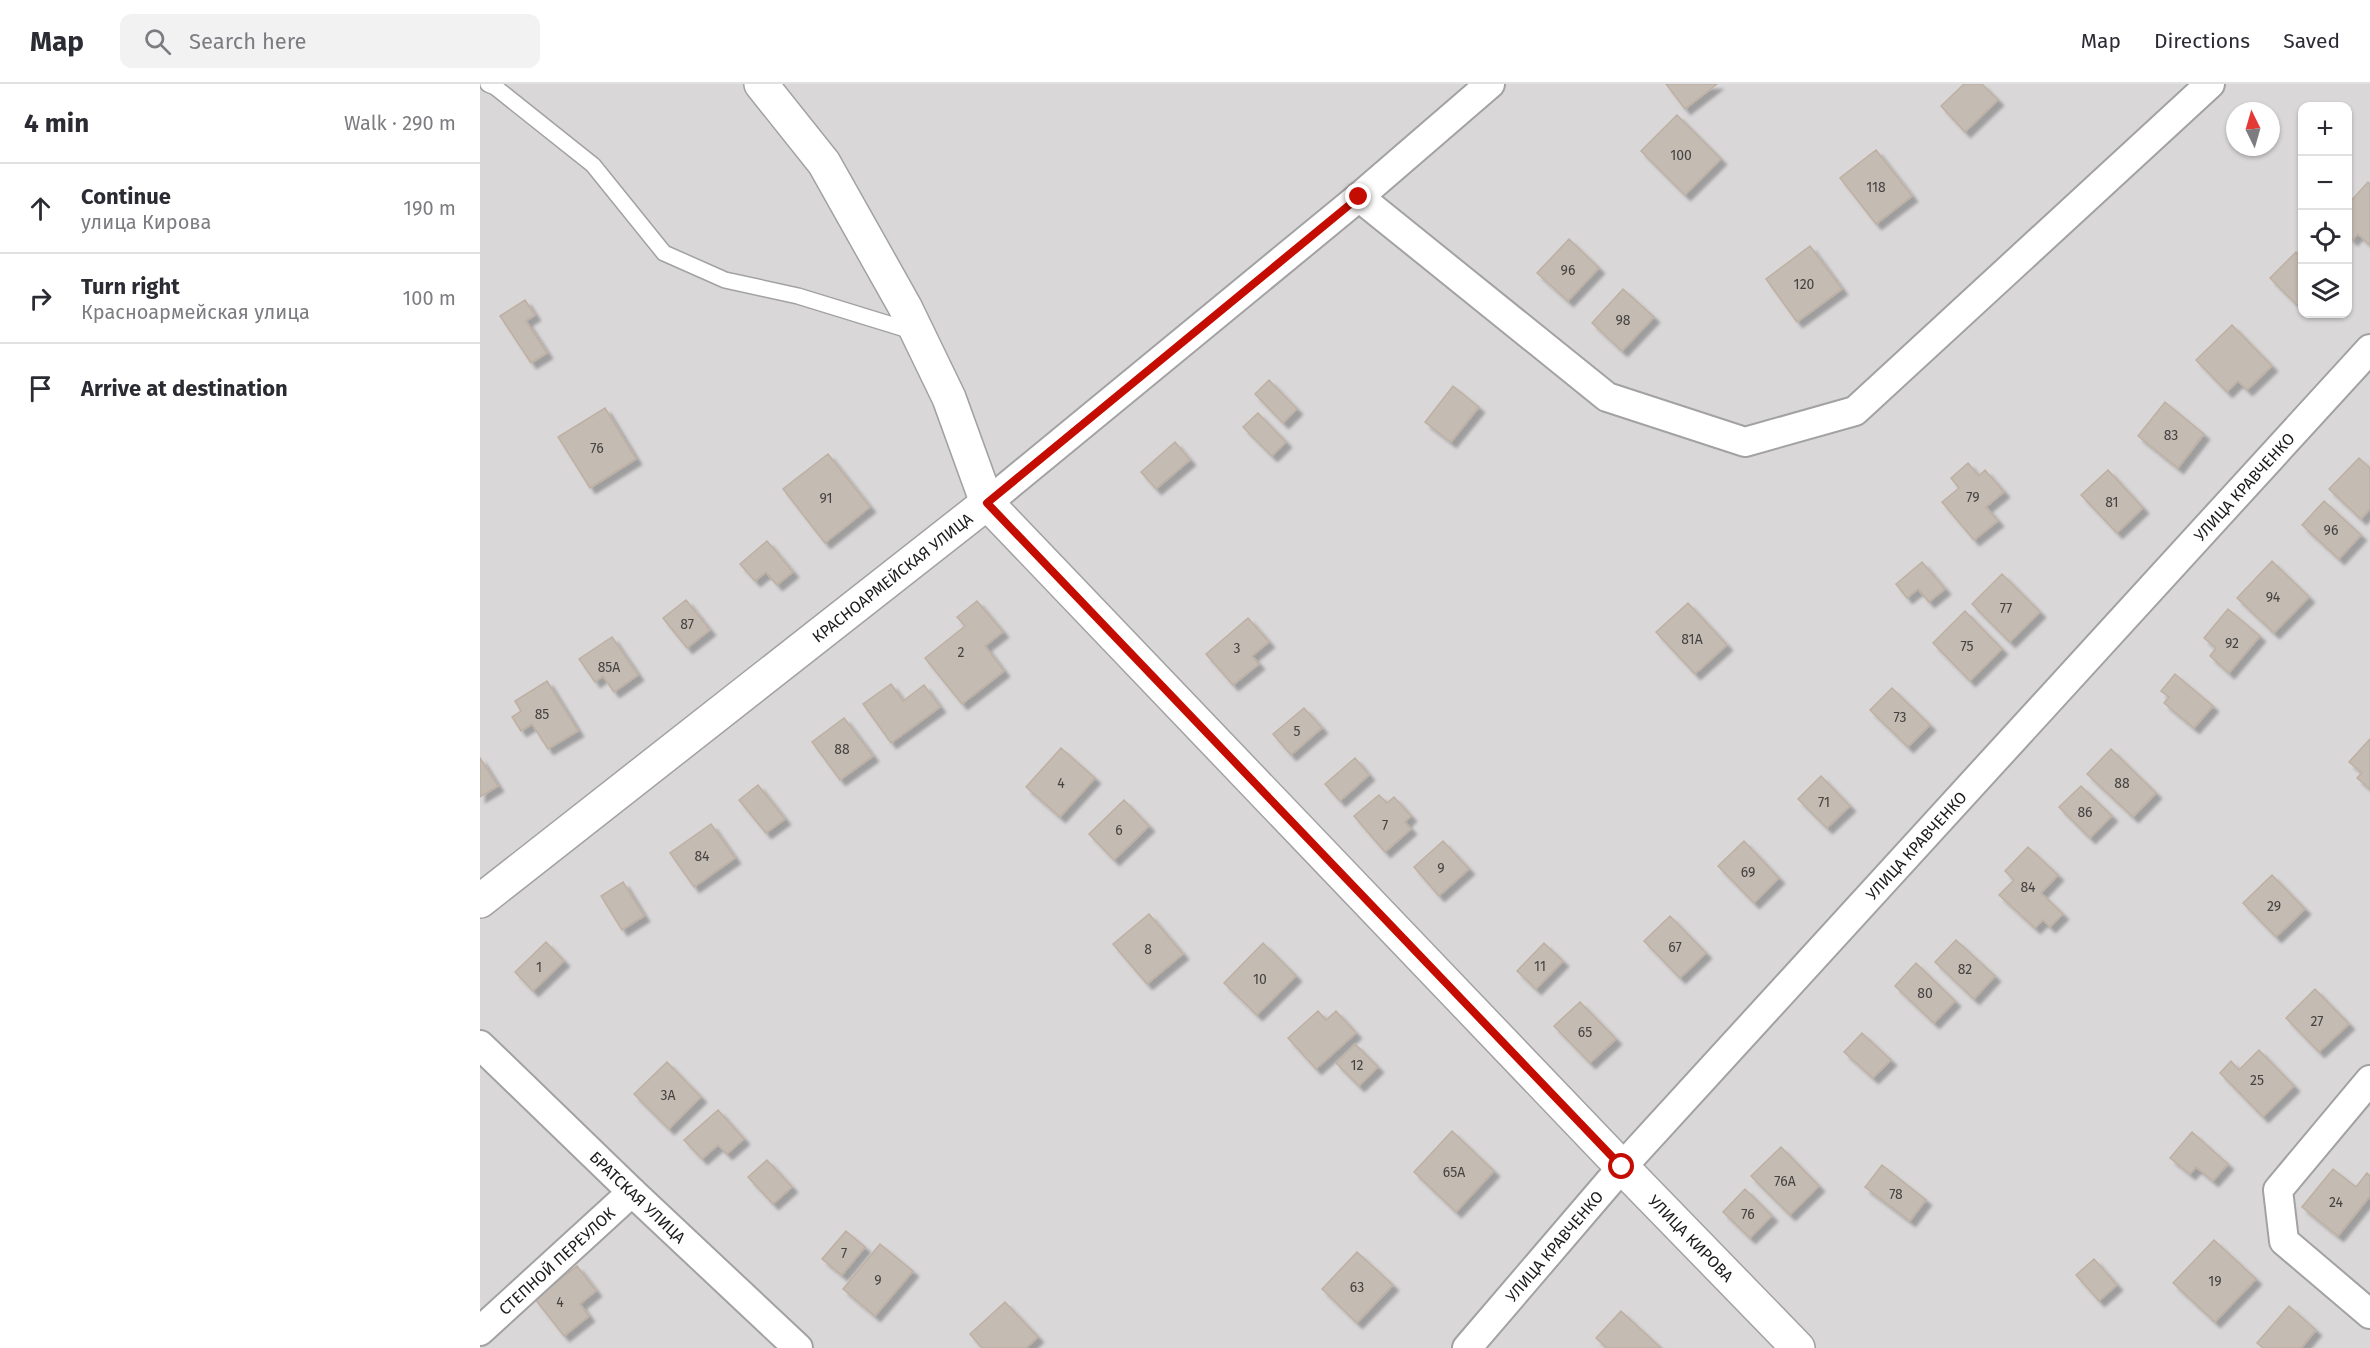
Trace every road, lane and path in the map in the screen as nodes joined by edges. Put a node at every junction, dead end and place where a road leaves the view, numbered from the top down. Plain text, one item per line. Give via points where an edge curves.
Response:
1 (488, 84) edge
2 (761, 84) edge
3 (1490, 84) edge
4 (2210, 84) edge
5 (1359, 197) junction
6 (918, 333) junction
7 (2370, 349) edge
8 (987, 503) junction
9 (480, 901) edge
10 (480, 1045) edge
11 (2370, 1080) edge
12 (1622, 1167) junction
13 (632, 1192) junction
14 (2370, 1314) edge
15 (480, 1331) edge
16 (798, 1348) edge
17 (1467, 1348) edge
18 (1798, 1348) edge

1 - 6 lane via 593,165 664,253 725,280
2 - 6 street via 824,163
3 - 5 street, КРАСНОАРМЕЙСКАЯ УЛИЦА
4 - 5 street via 1855,411 1745,442 1607,397
5 - 8 street, КРАСНОАРМЕЙСКАЯ УЛИЦА
6 - 8 street via 949,398
7 - 12 street, УЛИЦА КРАВЧЕНКО
8 - 9 street, КРАСНОАРМЕЙСКАЯ УЛИЦА
8 - 12 street, УЛИЦА КИРОВА
10 - 13 street, БРАТСКАЯ УЛИЦА
11 - 14 street via 2277,1190 2284,1241
12 - 17 street, УЛИЦА КРАВЧЕНКО
12 - 18 street, УЛИЦА КИРОВА
13 - 15 street, СТЕПНОЙ ПЕРЕУЛОК
13 - 16 street, БРАТСКАЯ УЛИЦА

